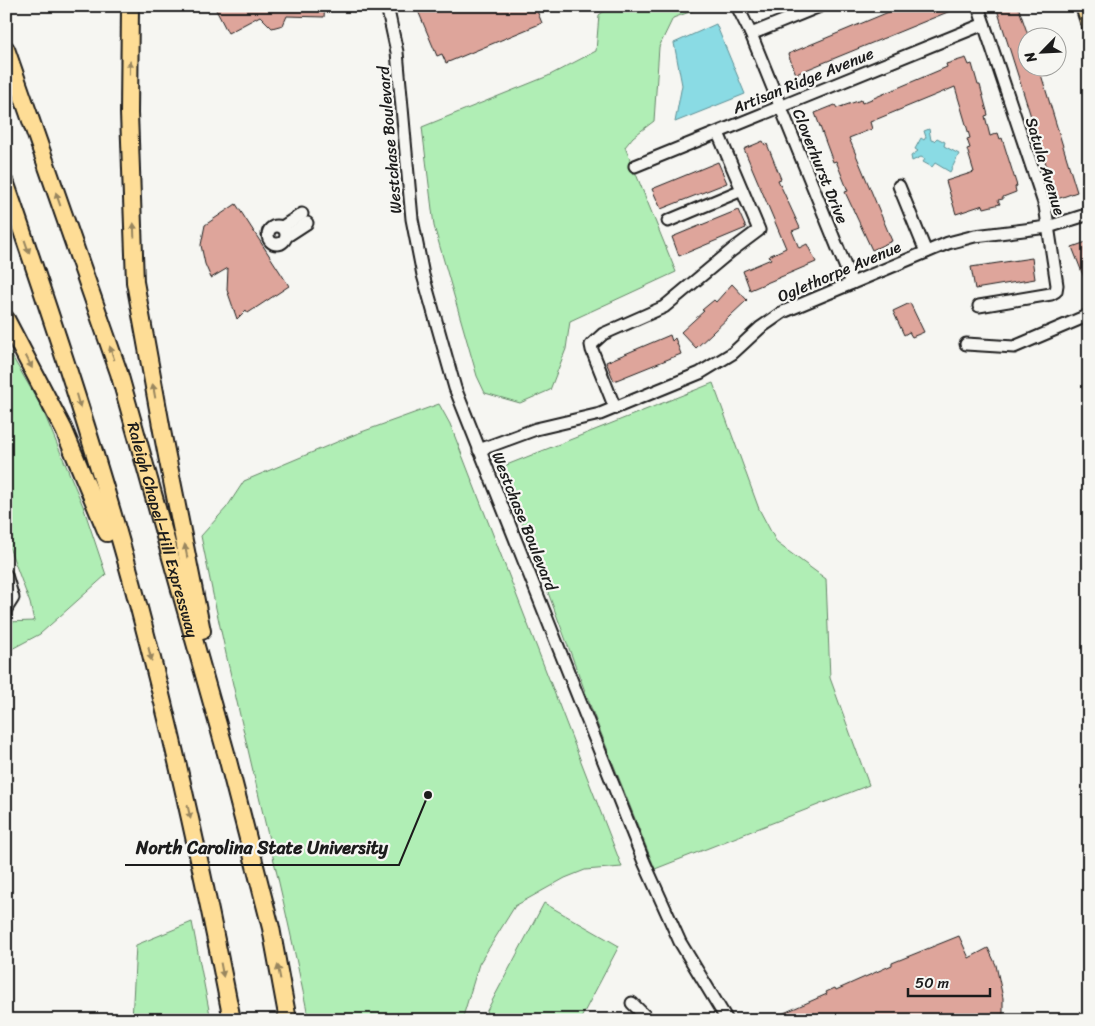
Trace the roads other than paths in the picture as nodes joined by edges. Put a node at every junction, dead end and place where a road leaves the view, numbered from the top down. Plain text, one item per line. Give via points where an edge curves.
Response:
1 (130, 6) edge
2 (388, 6) edge
3 (737, 6) edge
4 (820, 6) edge
5 (978, 6) edge
6 (1083, 6) edge
7 (984, 24) junction
8 (1089, 25) edge
9 (751, 34) junction
10 (6, 49) edge
11 (779, 106) junction
12 (718, 133) junction
13 (636, 166) dead end
14 (6, 184) edge
15 (899, 186) dead end
16 (742, 190) junction
17 (1089, 214) edge
18 (304, 218) dead end
19 (668, 221) dead end
20 (1048, 227) junction
21 (284, 232) dead end
22 (926, 252) junction
23 (852, 283) junction
24 (978, 306) dead end
25 (1089, 315) edge
26 (6, 318) edge
27 (966, 344) dead end
28 (615, 408) junction
29 (479, 450) junction
30 (7, 582) edge
31 (138, 606) junction
32 (6, 609) edge
33 (226, 753) junction
34 (632, 1003) dead end
35 (232, 1020) edge
36 (288, 1020) edge
37 (649, 1020) edge
38 (727, 1020) edge

33 -> 1 highway via 135,282 129,113
2 - 29 street, Westchase Boulevard via 398,52 412,219 423,275 455,388
3 - 9 street, Cloverhurst Drive
4 - 9 street
5 - 7 street, Satula Avenue
6 - 8 main road
7 - 11 street, Artisan Ridge Avenue
7 - 20 street, Satula Avenue via 1045,206
9 - 11 street, Cloverhurst Drive
33 -> 10 highway, Raleigh Chapel–Hill Expressway via 119,373
11 - 12 street, Artisan Ridge Avenue
11 - 23 street, Cloverhurst Drive
12 - 13 street, Artisan Ridge Avenue
12 - 16 street
14 -> 31 highway via 71,375
15 - 22 street
16 - 19 street
16 - 28 street via 759,230 757,234 731,251 664,308 603,334 591,345
17 - 20 street, Oglethorpe Avenue
18 - 21 street
20 - 22 street, Oglethorpe Avenue via 962,238
20 - 24 street, Satula Avenue via 1056,291
22 - 23 street, Oglethorpe Avenue
23 - 28 street, Oglethorpe Avenue via 783,312 719,363
25 - 27 street via 1014,347
26 -> 31 highway via 64,430
28 - 29 street, Oglethorpe Avenue via 536,429
29 - 38 street, Westchase Boulevard via 644,862 680,942
30 - 32 street via 13,598
31 -> 35 highway via 202,868
36 -> 33 highway, Raleigh Chapel–Hill Expressway via 271,928
34 - 37 street

